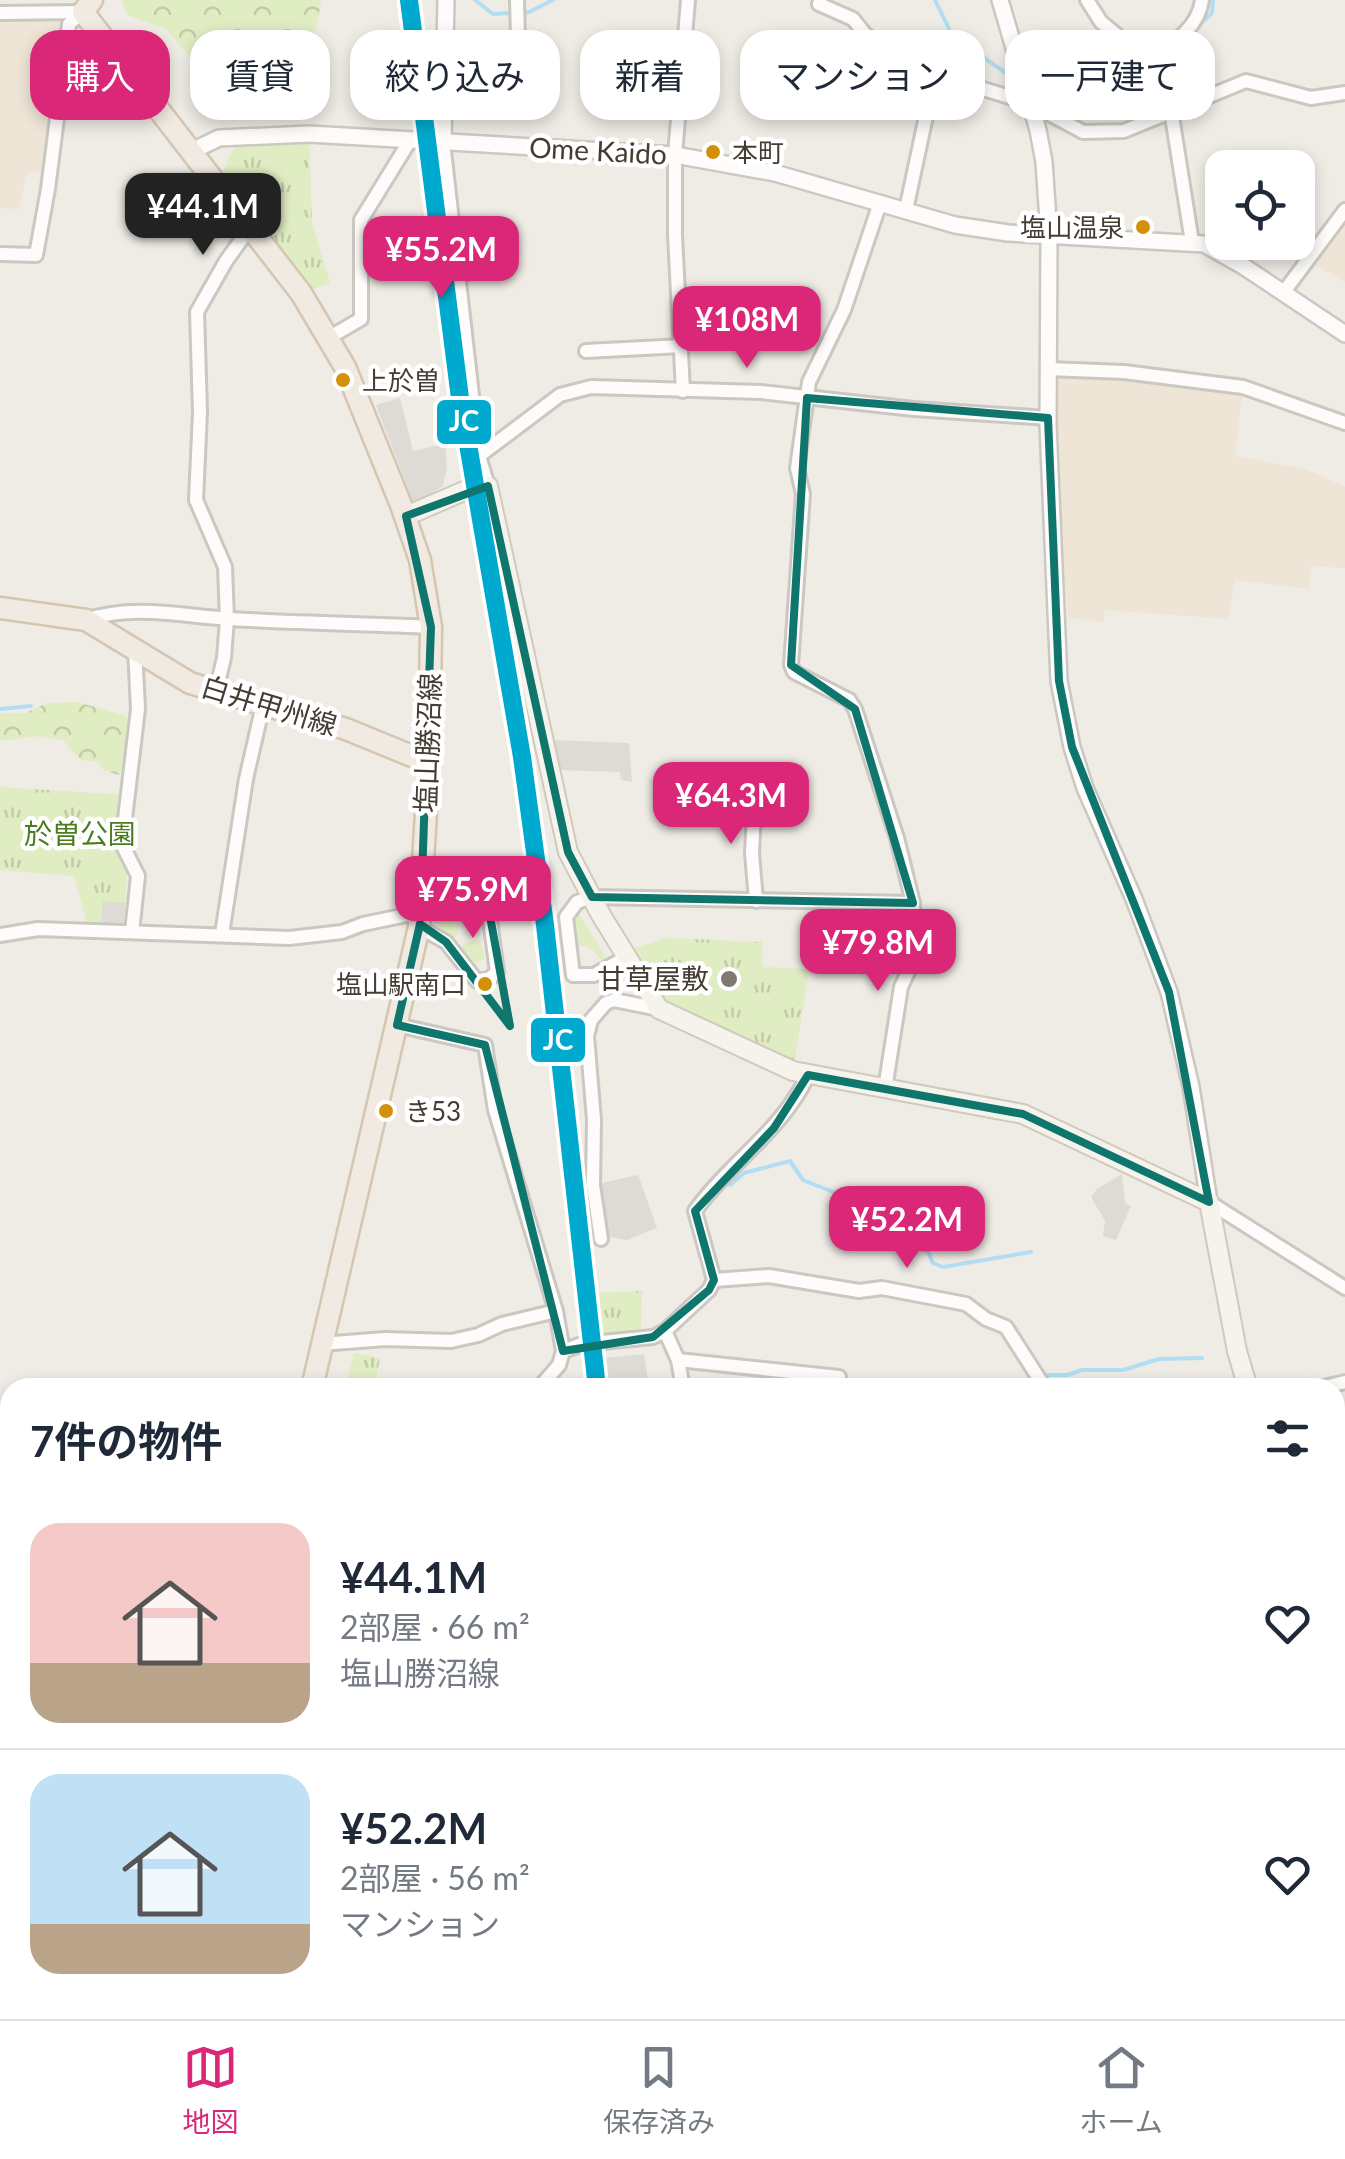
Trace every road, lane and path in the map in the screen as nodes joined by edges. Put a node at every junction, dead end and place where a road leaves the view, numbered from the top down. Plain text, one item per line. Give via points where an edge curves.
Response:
1 (517, 0) edge
2 (688, 0) edge
3 (820, 0) edge
4 (1000, 0) edge
5 (1087, 0) edge
6 (1202, 0) edge
7 (446, 3) edge
8 (82, 4) edge
9 (0, 12) edge
10 (518, 30) edge
11 (862, 30) edge
12 (1007, 30) edge
13 (1111, 30) edge
14 (1187, 30) edge
15 (1215, 92) edge
16 (1345, 93) edge
17 (925, 120) edge
18 (1033, 120) edge
19 (1060, 120) edge
20 (1149, 120) edge
21 (1173, 120) edge
22 (409, 142) junction
23 (443, 142) junction
24 (192, 151) junction
25 (674, 155) junction
26 (880, 203) junction
27 (906, 210) junction
28 (1345, 210) edge
29 (250, 229) junction
30 (1049, 235) junction
31 (1192, 242) junction
32 (2, 254) edge
33 (1283, 292) junction
34 (1345, 334) edge
35 (330, 337) junction
36 (682, 346) junction
37 (586, 351) dead end
38 (1048, 369) junction
39 (684, 391) junction
40 (806, 398) junction
41 (1048, 418) junction
42 (1345, 423) edge
43 (480, 456) junction
44 (488, 486) junction
45 (406, 516) junction
46 (0, 608) edge
47 (227, 619) junction
48 (86, 620) junction
49 (431, 627) junction
50 (134, 649) junction
51 (216, 691) junction
52 (263, 706) junction
53 (429, 762) junction
54 (755, 791) dead end
55 (592, 898) junction
56 (756, 902) junction
57 (913, 903) junction
58 (420, 914) junction
59 (132, 932) junction
60 (222, 934) junction
61 (0, 935) edge
62 (626, 957) junction
63 (659, 1009) junction
64 (396, 1025) junction
65 (808, 1075) junction
66 (884, 1090) junction
67 (1209, 1202) junction
68 (602, 1239) dead end
69 (714, 1280) junction
70 (1345, 1288) edge
71 (556, 1311) junction
72 (665, 1331) junction
73 (321, 1344) junction
74 (562, 1351) junction
75 (678, 1360) junction
76 (839, 1377) dead end
77 (314, 1378) edge
78 (547, 1378) edge
79 (681, 1378) edge
80 (1039, 1378) edge
81 (1245, 1378) edge

1 - 10 street
2 - 25 street
3 - 11 street
4 - 12 street
5 - 13 street
6 - 14 street via 1200,16
7 - 23 street
8 - 9 street
8 - 24 main road
8 - 32 street via 69,24 36,255
15 - 16 street via 1246,80 1311,98
17 - 27 street
18 - 30 street
19 - 20 street via 1082,132 1124,131
21 - 31 street
22 - 23 street, Ome Kaido
22 - 24 street, Ome Kaido via 248,134
22 - 35 street via 361,220 362,319
23 - 25 street, Ome Kaido
23 - 43 street
24 - 29 main road, 塩山勝沼線
25 - 26 street, Ome Kaido via 775,173
25 - 36 street
26 - 27 street, Ome Kaido
26 - 40 street
27 - 30 street, Ome Kaido via 955,225
28 - 33 street
29 - 35 main road, 塩山勝沼線
29 - 47 street via 197,312 196,500 225,567
30 - 31 street, Ome Kaido
30 - 38 street
31 - 33 street, Ome Kaido via 1217,250
33 - 34 street, Ome Kaido
35 - 45 main road, 塩山勝沼線
36 - 37 street
36 - 39 street
38 - 41 street
38 - 42 street via 1243,386
39 - 40 street
39 - 43 street via 591,387 560,395
40 - 41 street
40 - 57 street via 797,468 803,494 791,665 855,709
41 - 67 street via 1059,681 1072,747 1169,992
43 - 44 street
44 - 45 main road
44 - 55 main road via 568,852
45 - 49 main road, 塩山勝沼線
46 - 48 main road, 白井甲州線
47 - 48 street via 110,612
47 - 49 street
47 - 51 street
48 - 50 main road, 白井甲州線
49 - 53 main road, 塩山勝沼線
50 - 51 main road, 白井甲州線 via 190,684
50 - 59 street via 138,710 122,844 138,876
51 - 52 main road, 白井甲州線
52 - 53 main road, 白井甲州線
52 - 60 street
53 - 58 main road, 塩山勝沼線
54 - 56 street
55 - 56 street
55 - 62 main road
55 - 62 street via 577,902 566,917 573,974 594,975
56 - 57 street
57 - 66 street via 915,957 901,987
58 - 58 street via 488,905 497,972 477,981
58 - 60 street via 313,937
58 - 64 main road, 塩山勝沼線
59 - 60 street
59 - 61 street via 38,929
62 - 63 main road
63 - 65 main road
63 - 68 street via 614,1000 591,1020 587,1036
64 - 71 street via 484,1045 495,1110
64 - 73 main road, 塩山勝沼線
65 - 66 main road
65 - 69 street via 774,1128 695,1211
66 - 67 main road via 1023,1114
67 - 70 street
67 - 81 main road
69 - 72 street
69 - 80 street via 769,1276 966,1304 1006,1327
71 - 73 street via 450,1341
71 - 74 street
72 - 74 street
72 - 75 street
73 - 77 main road, 塩山勝沼線
74 - 78 street
75 - 76 street
75 - 79 street

